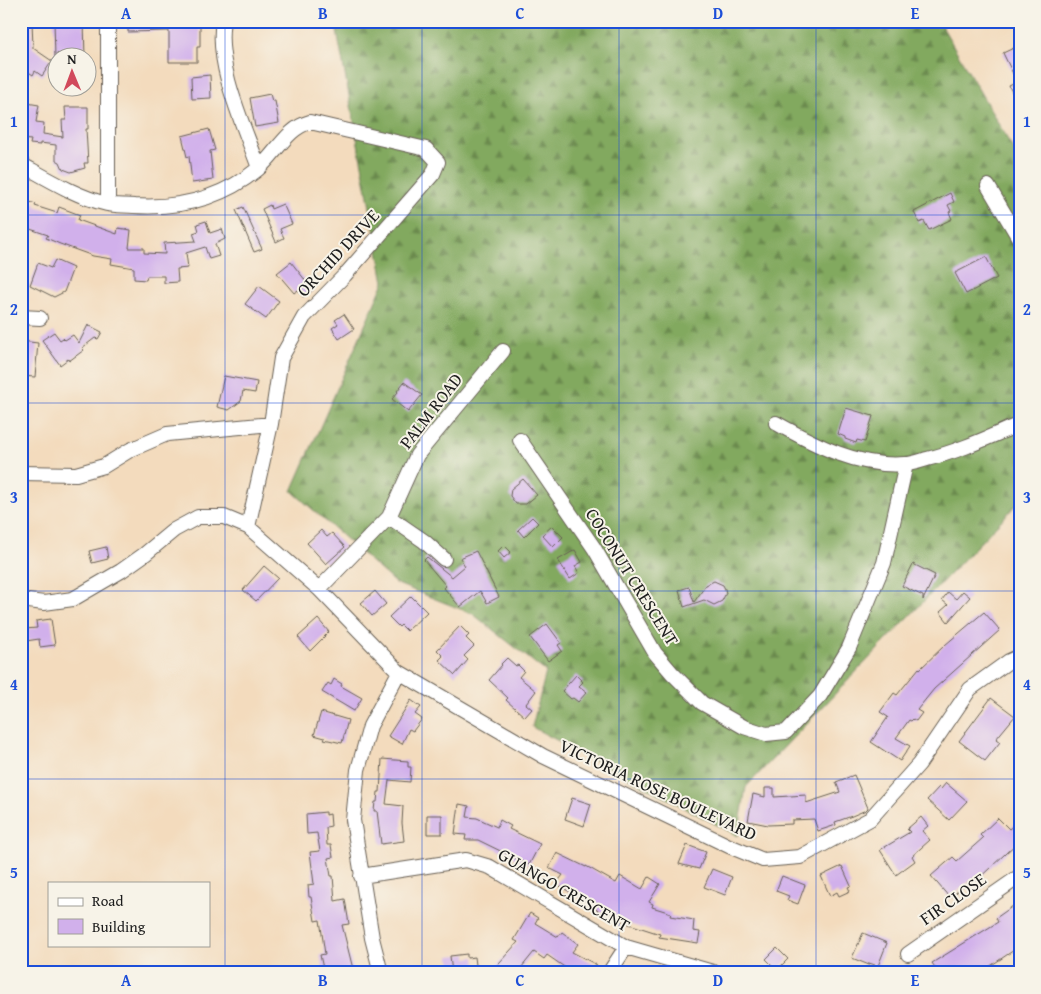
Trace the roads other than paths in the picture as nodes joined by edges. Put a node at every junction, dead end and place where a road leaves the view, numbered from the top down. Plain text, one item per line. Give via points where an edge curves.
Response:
1 (108, 21) edge
2 (223, 21) edge
3 (21, 164) edge
4 (259, 168) junction
5 (988, 186) dead end
6 (108, 204) junction
7 (1020, 240) edge
8 (21, 317) edge
9 (40, 318) dead end
10 (503, 351) dead end
11 (776, 423) dead end
12 (270, 424) junction
13 (1020, 424) edge
14 (520, 440) dead end
15 (906, 464) junction
16 (21, 473) edge
17 (389, 517) junction
18 (248, 527) junction
19 (444, 559) dead end
20 (319, 589) junction
21 (21, 600) edge
22 (1020, 656) edge
23 (399, 672) junction
24 (361, 876) junction
25 (1020, 876) edge
26 (626, 947) junction
27 (908, 954) dead end
28 (381, 973) edge
29 (609, 973) edge
30 (716, 973) edge

1 - 6 street
2 - 4 street via 222,49 226,74
3 - 6 street via 56,184
4 - 6 street via 215,196 189,203 156,207
4 - 12 street, ORCHID DRIVE via 294,128 310,122 426,149 438,162 433,174 304,317 281,358
5 - 7 street
8 - 9 street
10 - 17 street, PALM ROAD via 417,456
11 - 15 street via 838,453 874,464
12 - 16 street via 167,434 104,466 76,474
12 - 18 street, ORCHID DRIVE
13 - 15 street via 955,452
14 - 15 street, COCONUT CRESCENT via 594,548 654,653 702,703 744,727 766,734 786,732 820,696 849,648 884,563
17 - 19 street
17 - 20 street, PALM ROAD
18 - 20 street, VICTORIA ROSE BOULEVARD
18 - 21 street via 224,517 198,517 174,530 121,571 73,599 44,603
20 - 23 street, VICTORIA ROSE BOULEVARD
22 - 23 street, VICTORIA ROSE BOULEVARD via 970,689 919,764 870,819 800,857 763,860 544,756
23 - 24 street via 370,726 358,770 353,820
24 - 26 street, GUANGO CRESCENT via 466,860 490,867
24 - 28 street
25 - 27 street, FIR CLOSE
26 - 29 street
26 - 30 street, GUANGO CRESCENT

